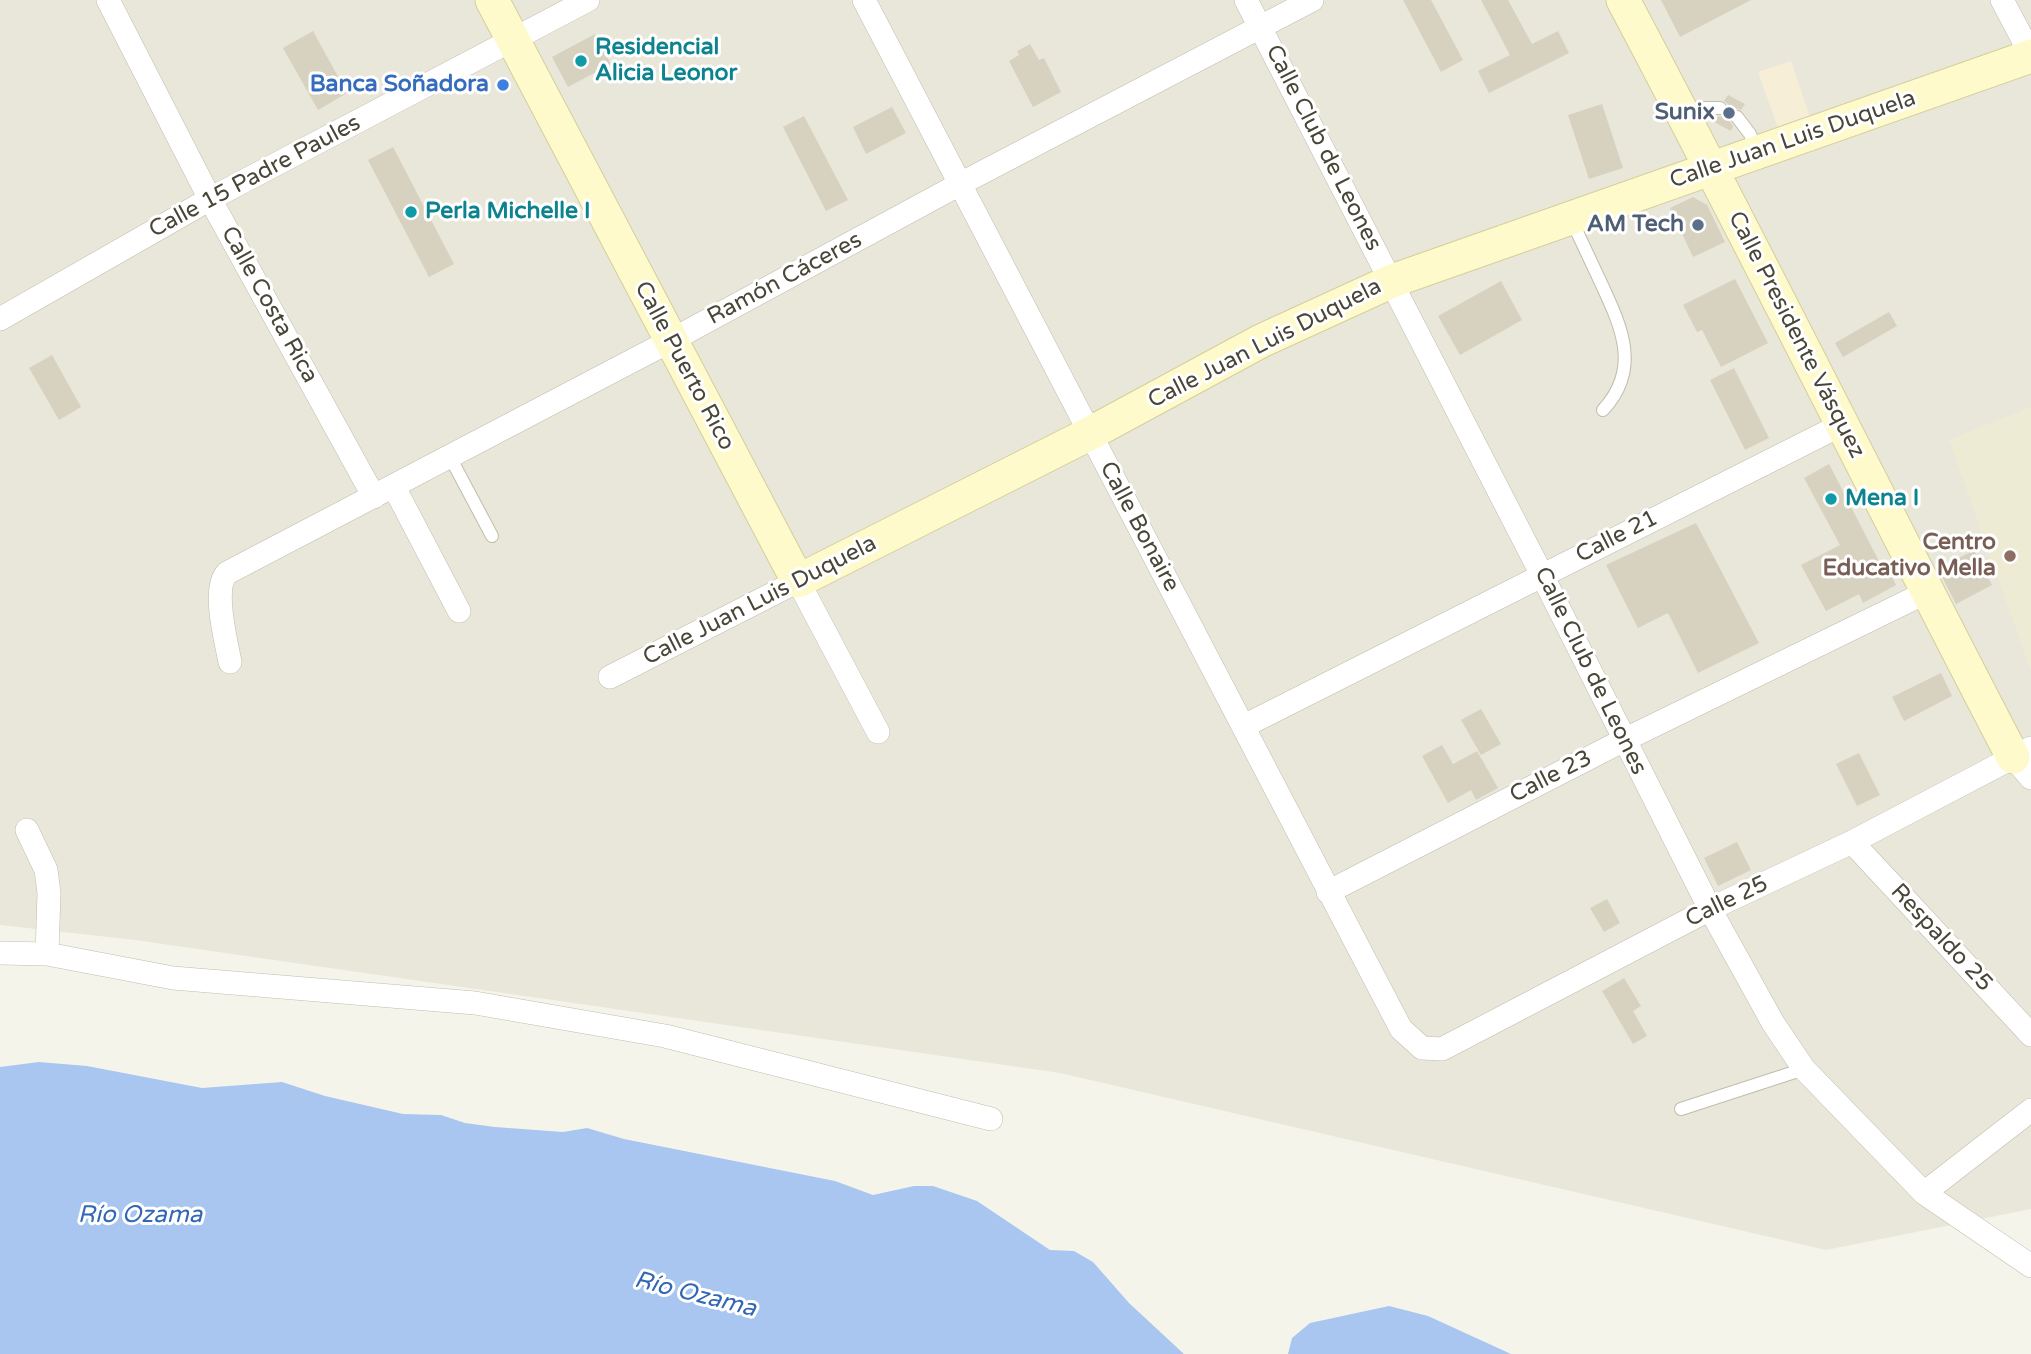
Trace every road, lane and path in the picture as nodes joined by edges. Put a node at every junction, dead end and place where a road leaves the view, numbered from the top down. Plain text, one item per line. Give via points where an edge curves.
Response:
1 (108, 0) edge
2 (492, 0) edge
3 (588, 0) edge
4 (864, 0) edge
5 (1246, 0) edge
6 (1312, 0) edge
7 (1623, 0) edge
8 (2002, 0) edge
9 (1260, 26) junction
10 (512, 40) junction
11 (2031, 55) edge
12 (1720, 108) dead end
13 (1737, 117) dead end
14 (1686, 119) junction
15 (1757, 152) junction
16 (1712, 168) junction
17 (960, 184) junction
18 (210, 199) junction
19 (1570, 218) junction
20 (1392, 281) junction
21 (0, 318) edge
22 (670, 341) junction
23 (1603, 410) dead end
24 (1841, 425) junction
25 (1089, 434) junction
26 (450, 457) junction
27 (384, 492) junction
28 (492, 536) dead end
29 (1542, 575) junction
30 (798, 581) junction
31 (1927, 592) junction
32 (459, 611) dead end
33 (230, 662) dead end
34 (610, 677) dead end
35 (1244, 726) junction
36 (878, 732) dead end
37 (1624, 740) junction
38 (2025, 761) edge
39 (27, 830) dead end
40 (1852, 842) junction
41 (1328, 892) junction
42 (1710, 909) junction
43 (0, 953) edge
44 (47, 954) junction
45 (2031, 1035) edge
46 (1422, 1048) joint
47 (1804, 1069) junction
48 (1681, 1109) dead end
49 (2031, 1110) edge
50 (991, 1119) dead end
51 (1924, 1193) junction
52 (2031, 1266) edge

1 - 18 street, Calle Costa Rica
2 - 10 street, Calle Puerto Rico
3 - 10 street, Calle 15 Padre Paules
4 - 17 street, Calle Bonaire
5 - 9 street, Calle Club de Leones
6 - 9 street, Ramón Cáceres
7 - 14 street, Calle Presidente Vásquez
8 - 11 street
9 - 17 street, Ramón Cáceres
9 - 20 street, Calle Club de Leones
10 - 18 street, Calle 15 Padre Paules
10 - 22 street, Calle Puerto Rico
11 - 15 street, Calle Juan Luis Duquela
12 - 14 lane via 1704,108
13 - 15 lane
14 - 16 street, Calle Presidente Vásquez
15 - 16 street, Calle Juan Luis Duquela
16 - 19 street, Calle Juan Luis Duquela
16 - 24 street, Calle Presidente Vásquez
17 - 22 street, Ramón Cáceres
17 - 25 street, Calle Bonaire
18 - 21 street, Calle 15 Padre Paules
18 - 27 street, Calle Costa Rica
19 - 20 street, Calle Juan Luis Duquela
19 - 23 lane via 1618,320 1625,348 1616,396
20 - 25 street, Calle Juan Luis Duquela via 1261,341
20 - 29 street, Calle Club de Leones
22 - 26 street, Ramón Cáceres
22 - 30 street, Calle Puerto Rico
24 - 29 street, Calle 21
24 - 31 street, Calle Presidente Vásquez
25 - 30 street, Calle Juan Luis Duquela
25 - 35 street, Calle Bonaire
26 - 27 street, Ramón Cáceres
26 - 28 lane
27 - 32 street, Calle Costa Rica
27 - 33 street, Ramón Cáceres via 227,573 219,594
29 - 35 street, Calle 21
29 - 37 street, Calle Club de Leones
30 - 34 street, Calle Juan Luis Duquela
30 - 36 street, Calle Puerto Rico
31 - 37 street, Calle 23
31 - 38 street, Calle Presidente Vásquez
35 - 41 street, Calle Bonaire
37 - 41 street, Calle 23
37 - 42 street, Calle Club de Leones
38 - 40 street, Calle 25
39 - 44 street via 46,870
40 - 42 street, Calle 25
40 - 45 street, Respaldo 25
41 - 46 street, Calle Bonaire via 1401,1029
42 - 46 street, Calle 25 via 1442,1049
42 - 47 street, Calle Club de Leones
43 - 44 street
44 - 50 street via 173,978 475,1003 652,1034
47 - 48 lane
47 - 51 street, Calle Club de Leones
49 - 51 street
51 - 52 street, Calle Club de Leones

